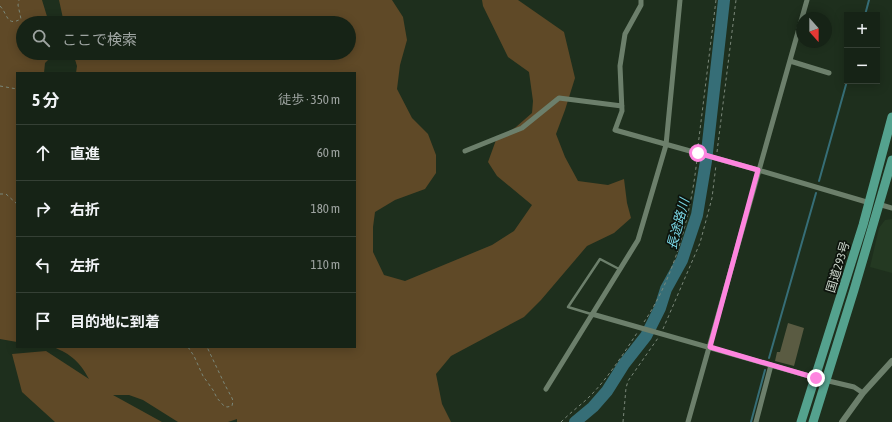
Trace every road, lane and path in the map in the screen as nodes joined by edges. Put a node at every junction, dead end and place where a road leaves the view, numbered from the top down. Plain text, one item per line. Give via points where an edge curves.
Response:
1 (19, 0) edge
2 (641, 0) edge
3 (680, 0) edge
4 (716, 0) edge
5 (736, 0) edge
6 (807, 0) edge
7 (0, 6) edge
8 (20, 16) edge
9 (16, 22) edge
10 (790, 62) junction
11 (829, 73) dead end
12 (0, 86) edge
13 (16, 89) edge
14 (622, 106) junction
15 (892, 117) edge
16 (666, 145) junction
17 (465, 151) dead end
18 (699, 154) junction
19 (715, 158) junction
20 (892, 160) edge
21 (758, 170) junction
22 (0, 194) edge
23 (869, 202) junction
24 (16, 203) edge
25 (880, 205) junction
26 (892, 208) edge
27 (620, 270) junction
28 (592, 314) junction
29 (641, 327) junction
30 (660, 333) junction
31 (710, 347) junction
32 (189, 348) edge
33 (207, 348) edge
34 (892, 361) edge
35 (771, 365) junction
36 (816, 378) junction
37 (826, 381) junction
38 (546, 389) dead end
39 (863, 393) junction
40 (561, 422) edge
41 (623, 422) edge
42 (688, 422) edge
43 (756, 422) edge
44 (801, 422) edge
45 (813, 422) edge
46 (842, 422) edge

1 - 8 path
2 - 14 street via 641,5 625,34 620,66
3 - 16 street
4 - 18 path
5 - 19 path
6 - 10 street
7 - 9 path via 10,21
10 - 11 street
10 - 21 street
12 - 13 path
14 - 16 street via 615,130
14 - 17 street via 560,98 522,128
15 - 23 highway, 国道293号
16 - 18 street
16 - 27 street via 638,240
18 - 19 street
18 - 29 path via 693,192 679,246 660,295
19 - 21 street
19 - 30 path via 712,198 700,243
20 - 25 highway, 国道293号
21 - 23 street
21 - 31 street
22 - 24 path via 6,194
23 - 25 street
23 - 36 highway, 国道293号
25 - 26 street
25 - 37 highway, 国道293号
27 - 28 street
27 - 28 lane via 600,259 568,307
28 - 29 street
28 - 38 street
29 - 30 street
29 - 40 path via 604,380
30 - 31 street
30 - 41 path via 628,381
31 - 35 street
31 - 42 street
32 - 33 path via 217,398 224,406 230,407 233,404 232,398
34 - 39 street
35 - 36 street
35 - 43 street
36 - 37 street
36 - 44 highway, 国道293号
37 - 39 street via 854,387
37 - 45 highway, 国道293号
39 - 46 street

